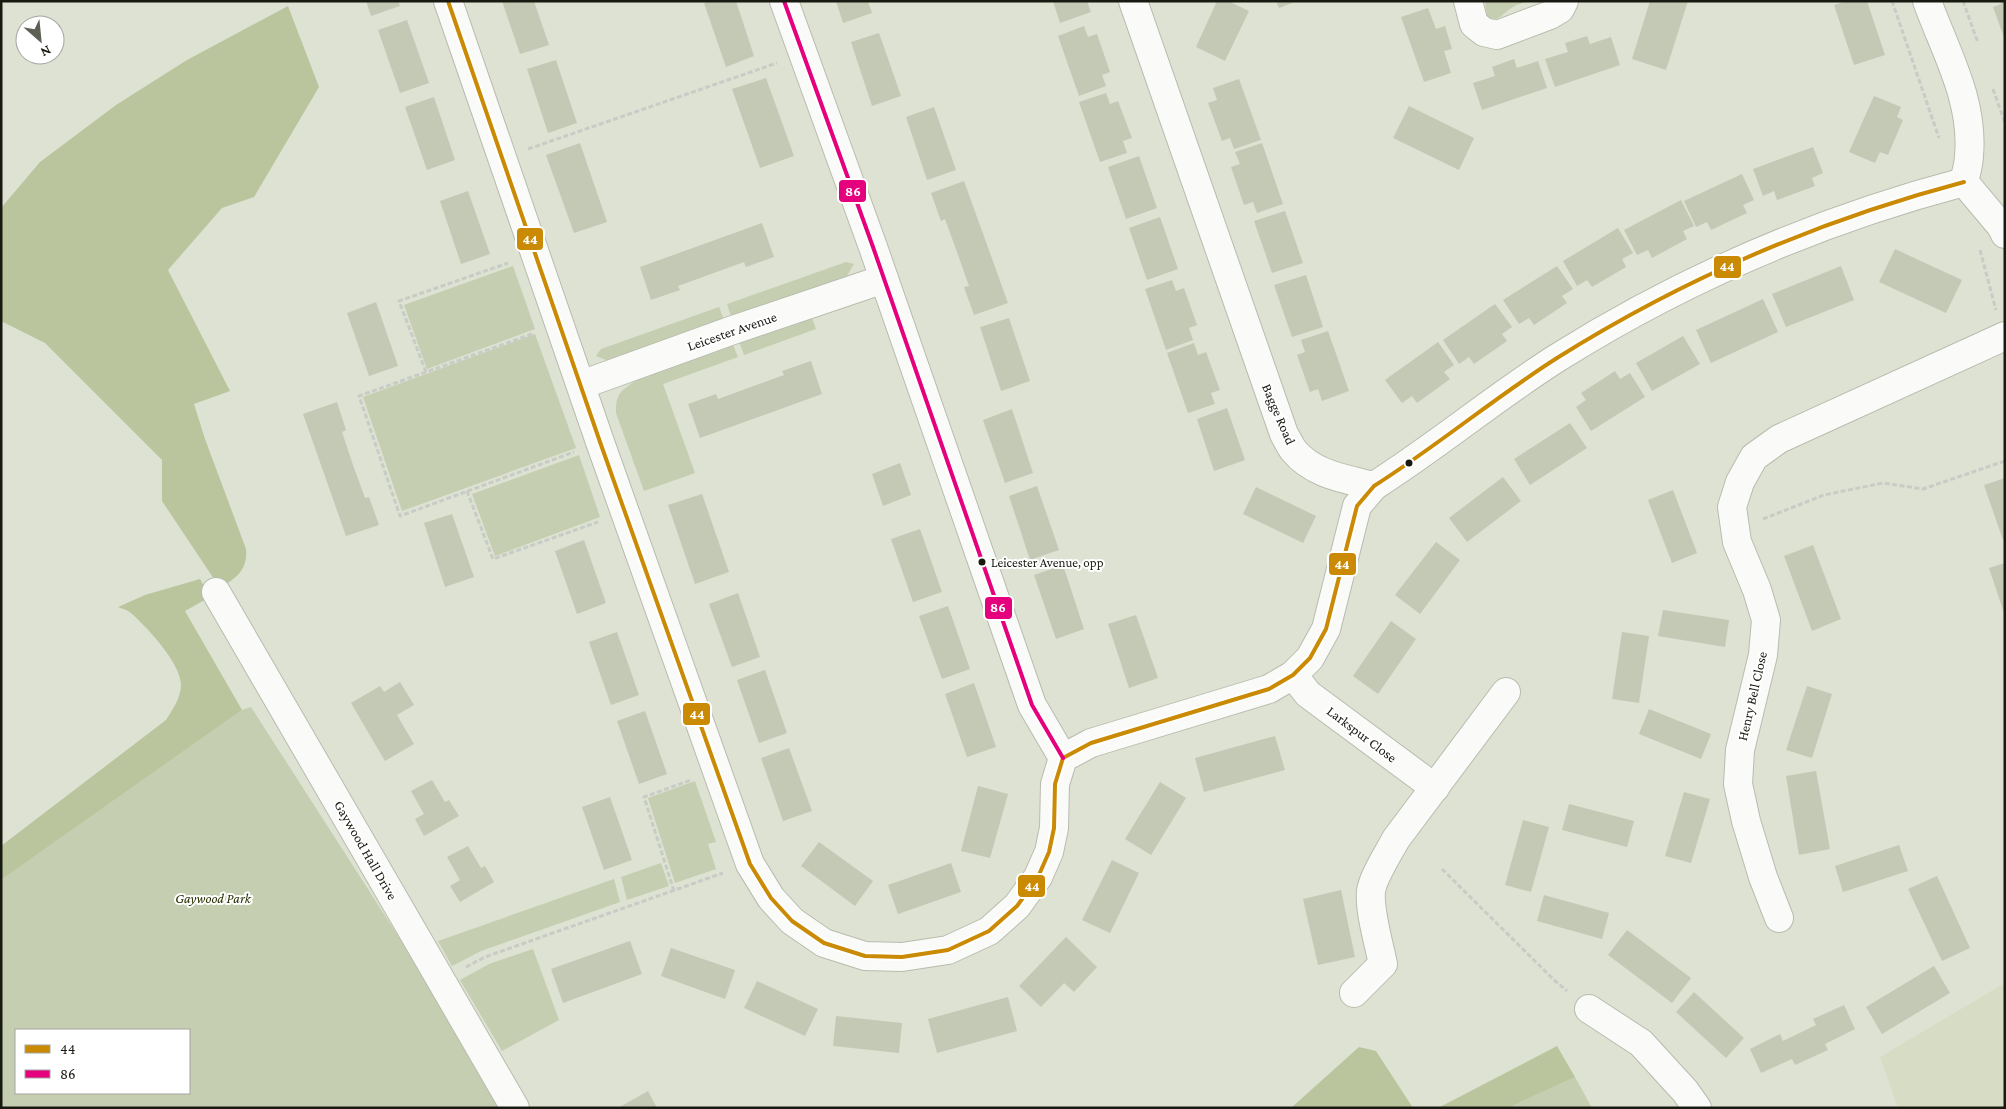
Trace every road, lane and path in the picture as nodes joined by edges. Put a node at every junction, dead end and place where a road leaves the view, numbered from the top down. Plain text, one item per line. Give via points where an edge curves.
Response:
1 (448, 1) edge
2 (784, 1) edge
3 (1133, 1) edge
4 (1468, 1) edge
5 (1564, 1) edge
6 (1892, 1) edge
7 (1927, 1) edge
8 (802, 54) junction
9 (1940, 143) dead end
10 (502, 159) junction
11 (1964, 182) junction
12 (2003, 228) edge
13 (535, 254) junction
14 (884, 279) junction
15 (560, 324) junction
16 (2004, 336) edge
17 (426, 372) junction
18 (581, 385) junction
19 (600, 442) junction
20 (2005, 461) edge
21 (1374, 486) junction
22 (467, 491) junction
23 (626, 512) junction
24 (1734, 530) junction
25 (216, 592) dead end
26 (1293, 676) junction
27 (1506, 692) dead end
28 (1063, 758) junction
29 (717, 770) junction
30 (1435, 788) junction
31 (750, 864) junction
32 (1442, 869) dead end
33 (674, 891) junction
34 (1779, 918) dead end
35 (442, 982) junction
36 (1354, 993) dead end
37 (1589, 1009) joint
38 (515, 1108) edge
39 (1697, 1108) edge

1 - 10 street
2 - 8 street
3 - 21 street, Bagge Road via 1284,434 1294,451 1328,475
4 - 5 street via 1474,24 1484,32 1497,34 1550,15 1560,9
6 - 9 path
7 - 11 street via 1962,90 1969,155
8 - 10 path
8 - 14 street
10 - 13 street
11 - 12 street
11 - 21 street via 1811,231 1704,276 1556,359
12 - 16 path via 1980,250
13 - 15 street
13 - 17 path via 399,301
14 - 18 street, Leicester Avenue
14 - 28 street via 1032,705
15 - 17 path
15 - 18 street
16 - 24 street, Henry Bell Close via 1779,440 1754,457 1740,482 1732,507
17 - 22 path via 359,396 400,516
18 - 19 street
19 - 22 path
19 - 23 street
20 - 24 path via 1924,490 1883,483 1824,495
21 - 26 street via 1357,506 1326,629 1310,658
22 - 23 path via 493,559
23 - 29 street
24 - 34 street, Henry Bell Close via 1766,620 1763,655 1740,750 1738,784 1763,877
25 - 35 street, Gaywood Hall Drive
26 - 28 street via 1269,689 1091,743
26 - 30 street, Larkspur Close via 1308,694
27 - 30 street
28 - 31 street via 1055,784 1054,828 1049,852 1038,877 1017,906 989,931 948,950 902,957 865,956 824,943 792,921 776,904
29 - 31 street
29 - 33 path via 644,797
30 - 36 street via 1396,839 1371,891 1383,964
31 - 33 path
32 - 37 path via 1553,979
33 - 35 path via 485,957
35 - 38 street, Gaywood Hall Drive
37 - 39 street via 1641,1043

